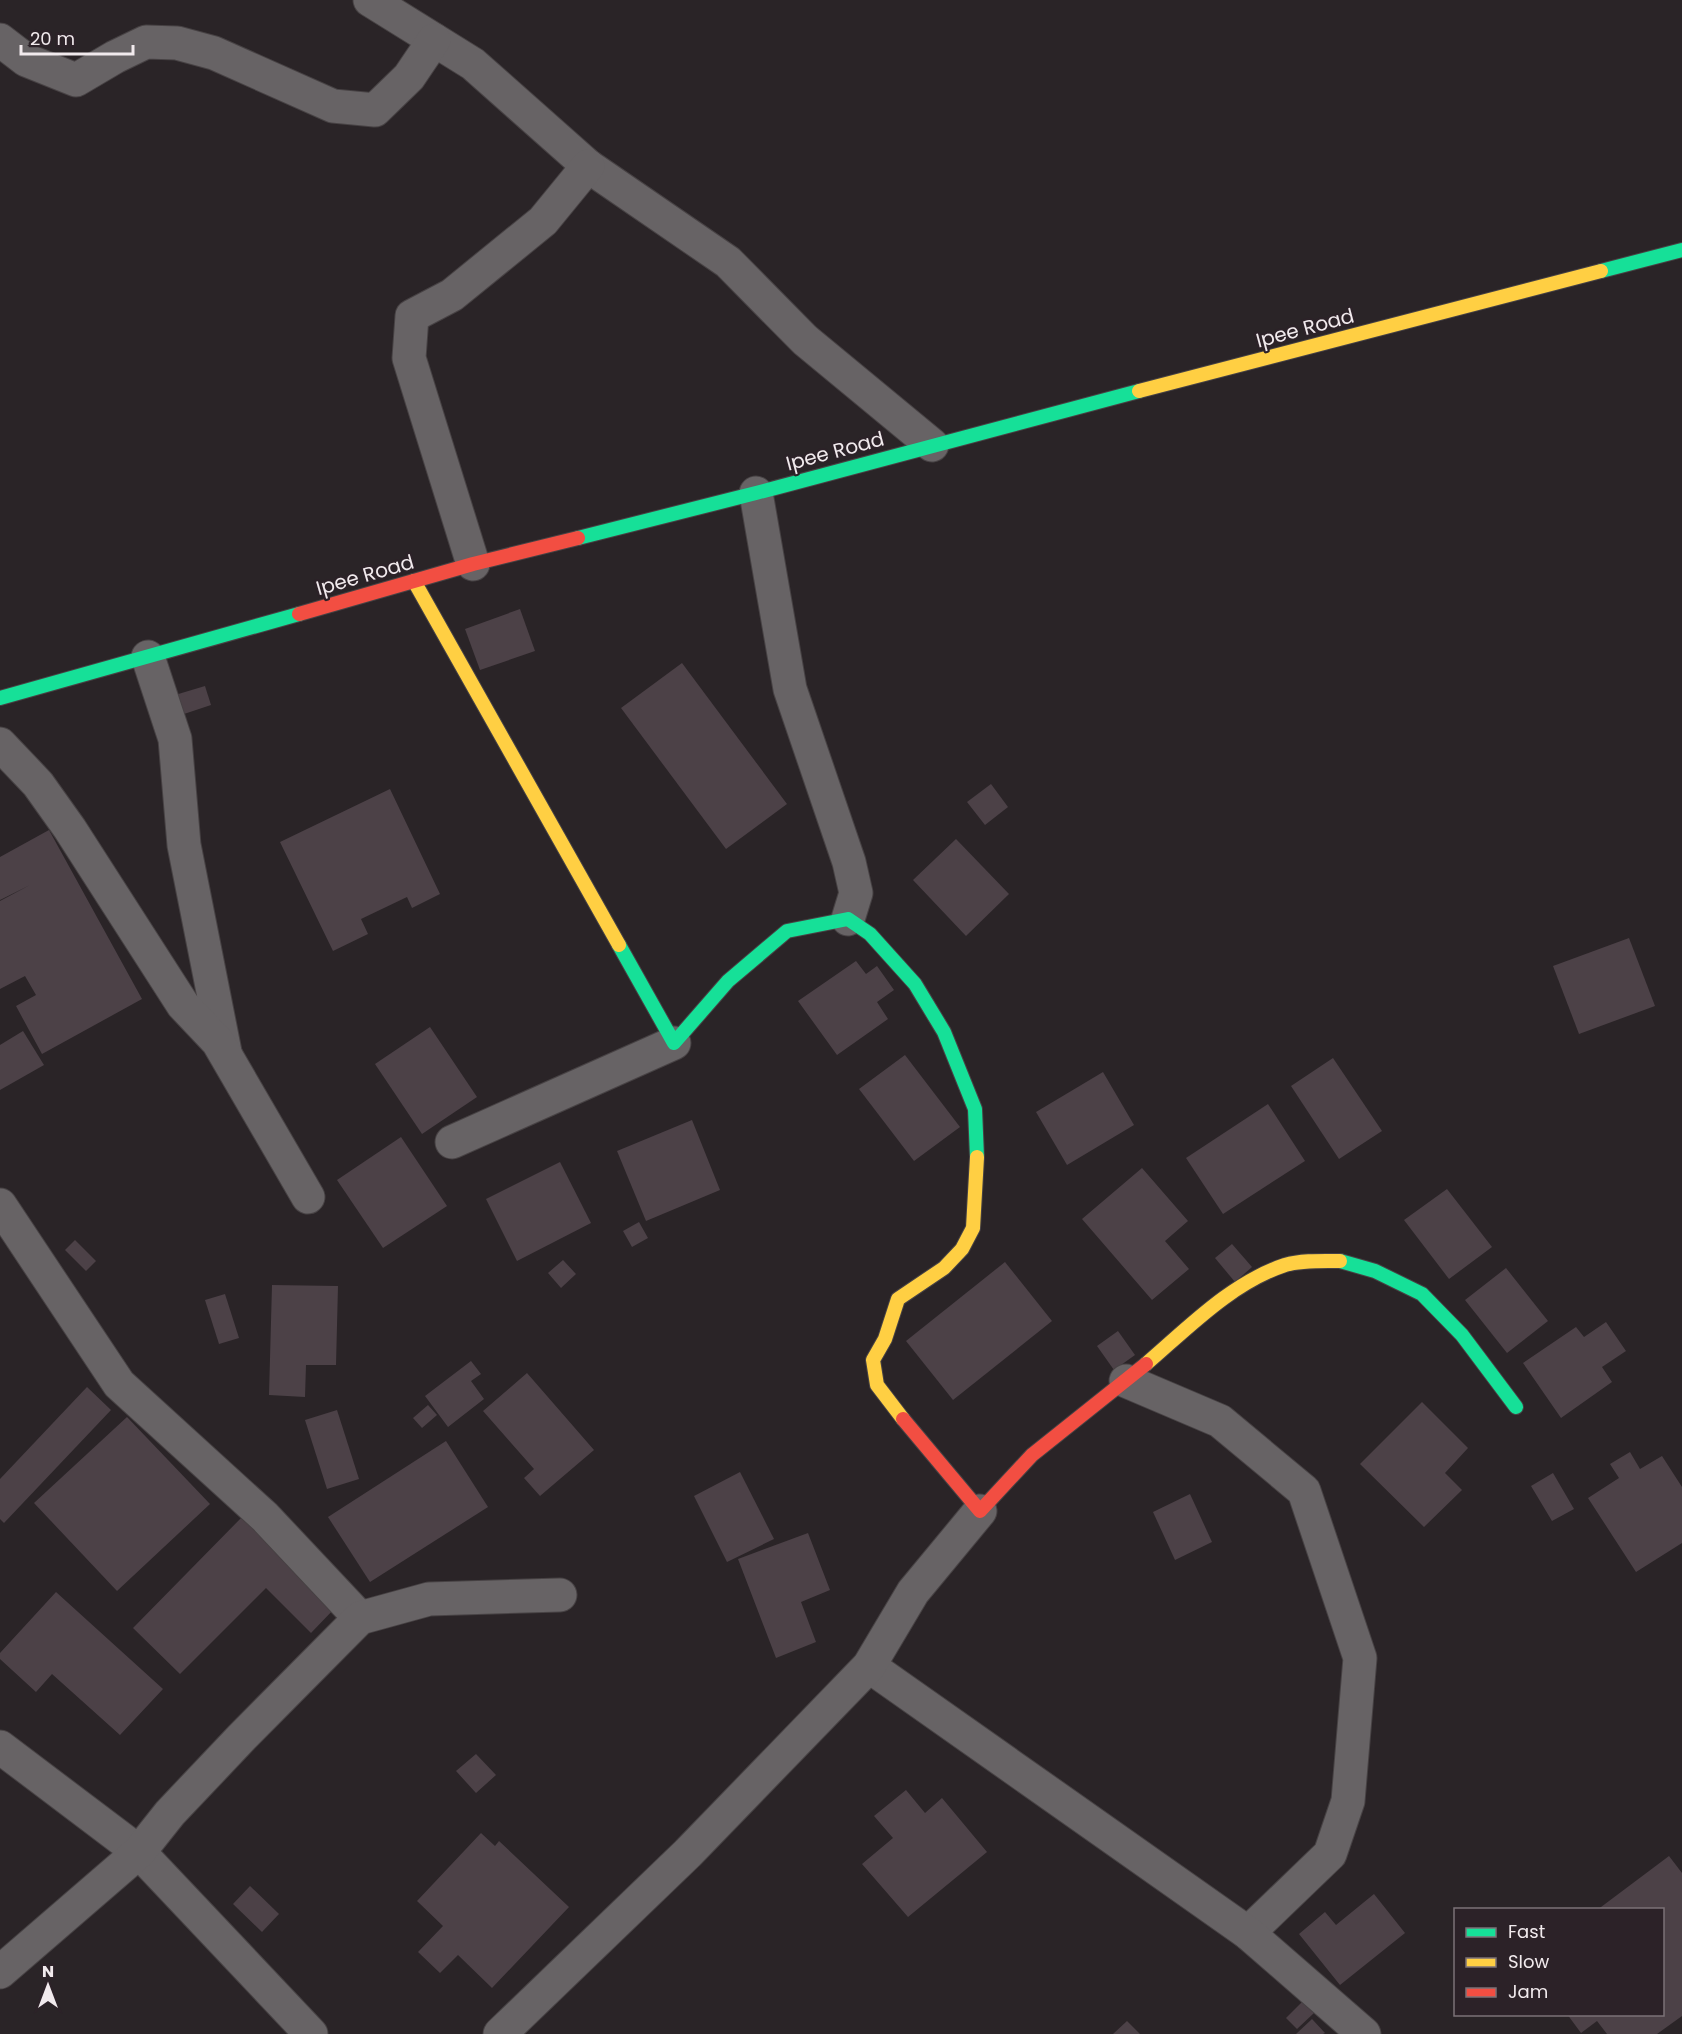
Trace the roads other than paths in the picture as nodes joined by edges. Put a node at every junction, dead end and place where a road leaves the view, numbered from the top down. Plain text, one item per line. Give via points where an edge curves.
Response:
1 (370, 0) edge
2 (0, 40) edge
3 (434, 40) junction
4 (588, 166) junction
5 (1682, 250) edge
6 (932, 445) junction
7 (756, 493) junction
8 (473, 564) junction
9 (414, 581) junction
10 (148, 657) junction
11 (0, 698) edge
12 (0, 744) edge
13 (848, 919) junction
14 (674, 1043) junction
15 (226, 1055) junction
16 (452, 1142) dead end
17 (308, 1197) dead end
18 (0, 1205) edge
19 (1126, 1381) junction
20 (1516, 1407) dead end
21 (980, 1511) junction
22 (560, 1595) dead end
23 (360, 1618) junction
24 (869, 1666) junction
25 (0, 1747) edge
26 (139, 1852) junction
27 (1248, 1933) junction
28 (0, 1972) edge
29 (311, 2034) edge
30 (500, 2034) edge
31 (1364, 2034) edge

1 - 3 street
2 - 3 street via 26,60 76,80 146,42 177,43 214,53 333,106 375,110 409,77
3 - 4 street via 473,64
4 - 6 street via 728,262 805,340
4 - 8 street via 543,221 452,295 412,316 409,358
5 - 6 street, Ipee Road
6 - 7 street, Ipee Road
7 - 8 street, Ipee Road
7 - 13 street via 790,689 856,893
8 - 9 street, Ipee Road
9 - 10 street, Ipee Road
9 - 14 street
10 - 11 street, Ipee Road
10 - 15 street via 175,740 184,845
12 - 15 street via 38,784 183,1005
13 - 14 street via 787,931 728,981
13 - 21 street via 870,934 915,984 944,1032 975,1109 974,1228 944,1268 898,1299 885,1339 873,1360 877,1385
14 - 16 street
15 - 17 street
18 - 23 street via 119,1384 265,1517
19 - 20 street via 1223,1298 1262,1276 1286,1265 1340,1262 1375,1271 1422,1294 1462,1335
19 - 21 street via 1032,1455
19 - 27 street via 1220,1421 1304,1491 1360,1658 1348,1802 1330,1854
21 - 24 street via 913,1592
22 - 23 street via 429,1599
23 - 26 street via 234,1745
24 - 27 street
24 - 30 street via 688,1853
25 - 26 street
26 - 28 street
26 - 29 street
27 - 31 street

